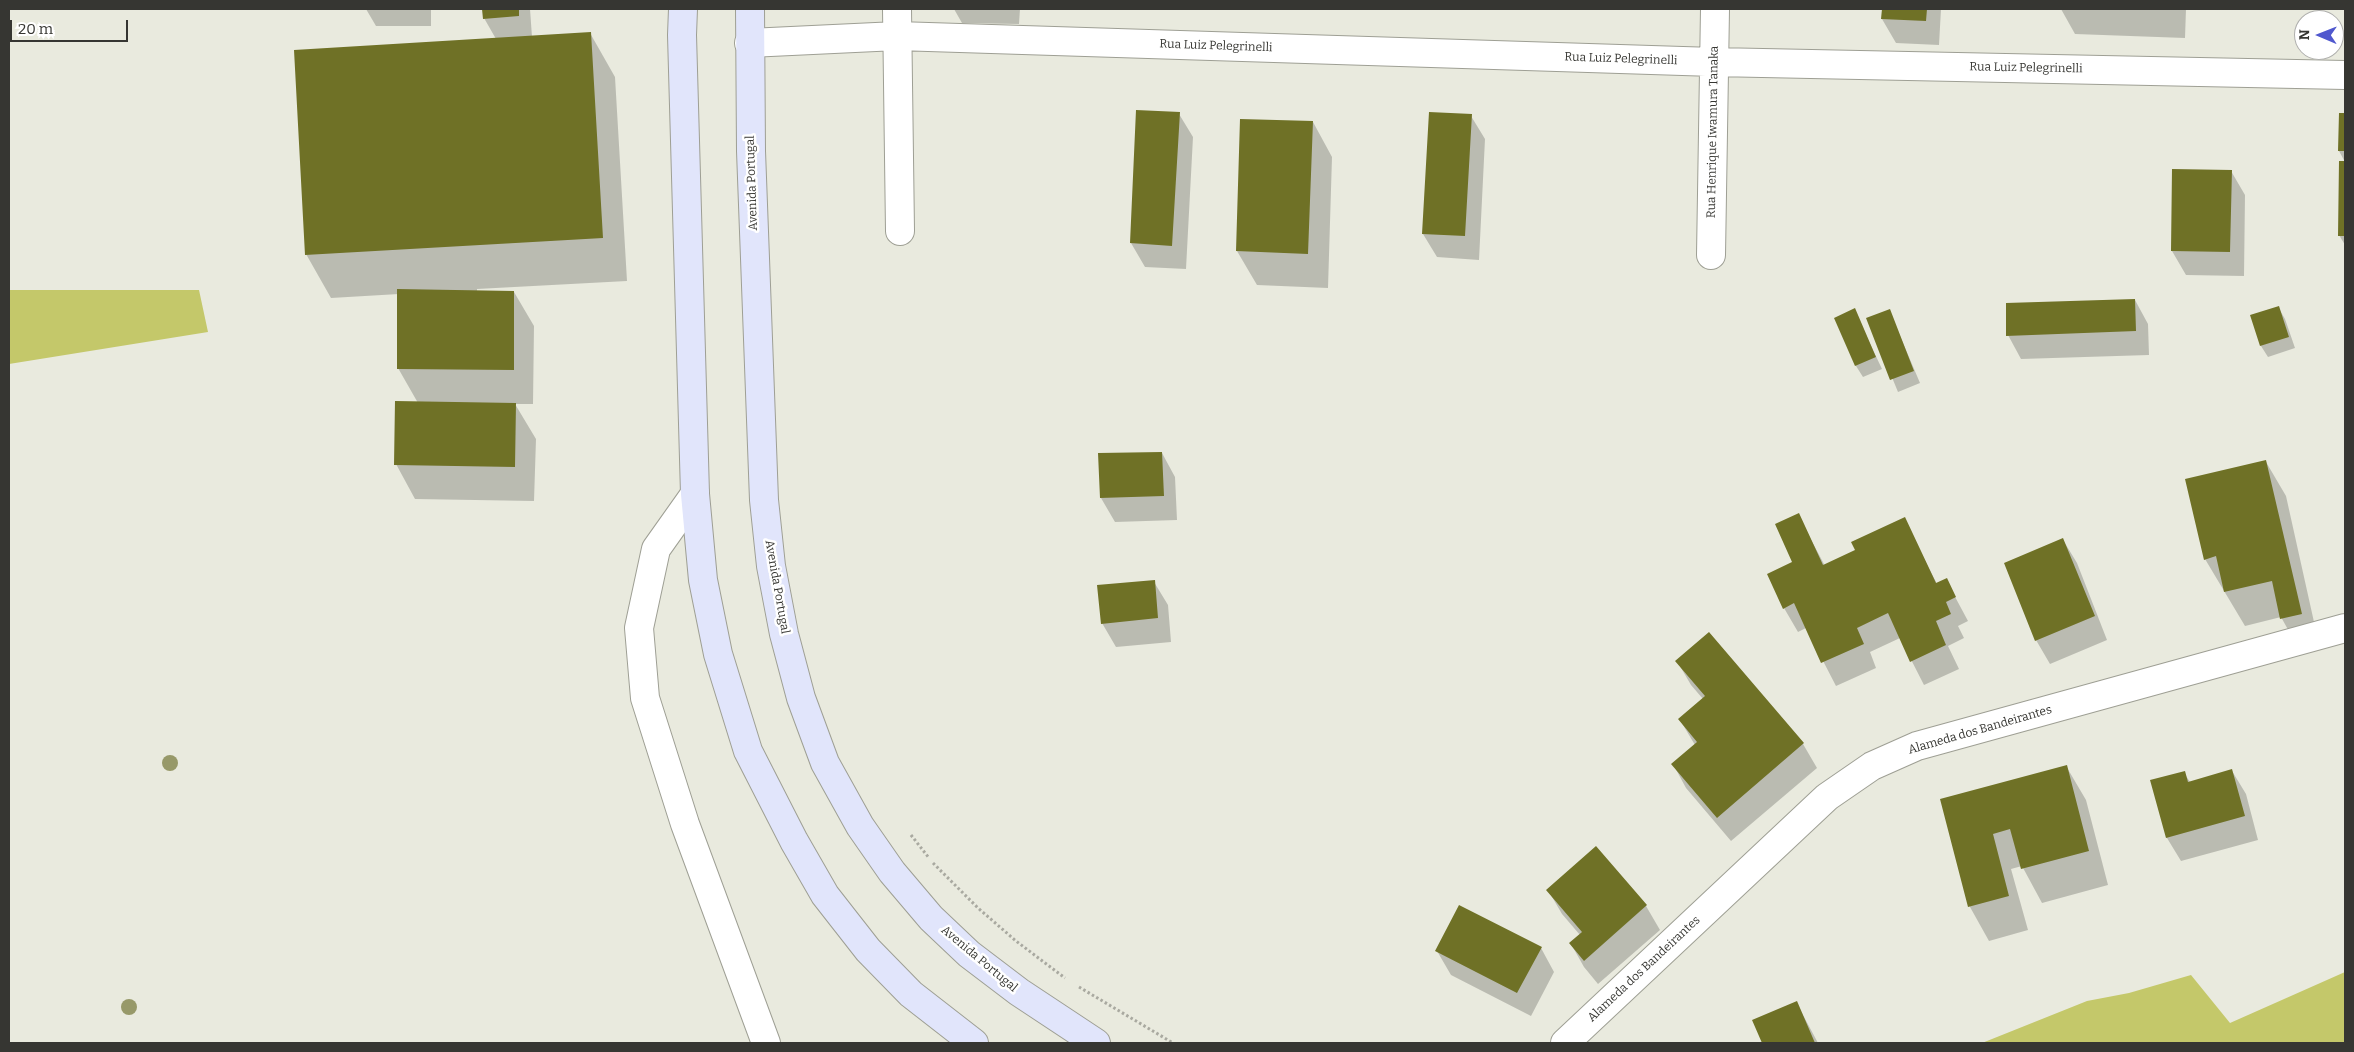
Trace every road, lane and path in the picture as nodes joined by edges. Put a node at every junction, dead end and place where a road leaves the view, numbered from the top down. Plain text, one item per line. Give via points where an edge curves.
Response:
1 (683, 9) edge
2 (750, 9) edge
3 (897, 9) edge
4 (1715, 9) edge
5 (897, 36) junction
6 (749, 43) junction
7 (1714, 62) junction
8 (2345, 75) edge
9 (900, 231) dead end
10 (1711, 254) dead end
11 (695, 494) junction
12 (2345, 628) edge
13 (907, 830) dead end
14 (766, 1043) edge
15 (974, 1043) edge
16 (1096, 1043) edge
17 (1173, 1043) edge
18 (1565, 1043) edge

1 - 11 main road
2 - 6 main road, Avenida Portugal
3 - 5 street
4 - 7 street, Rua Henrique Iwamura Tanaka
5 - 6 street, Rua Luiz Pelegrinelli
5 - 7 street, Rua Luiz Pelegrinelli
5 - 9 street
6 - 16 main road, Avenida Portugal via 764,500 771,566 801,698 825,763 860,826 892,872 931,918 969,954 1019,992
7 - 8 street, Rua Luiz Pelegrinelli
7 - 10 street, Rua Henrique Iwamura Tanaka
11 - 14 street via 656,549 639,628 645,698 685,824
11 - 15 main road via 703,580 718,654 748,751 825,895 868,950 911,994
12 - 18 street, Alameda dos Bandeirantes via 1917,746 1872,766 1827,798
13 - 17 path via 931,862 1016,941 1071,982

